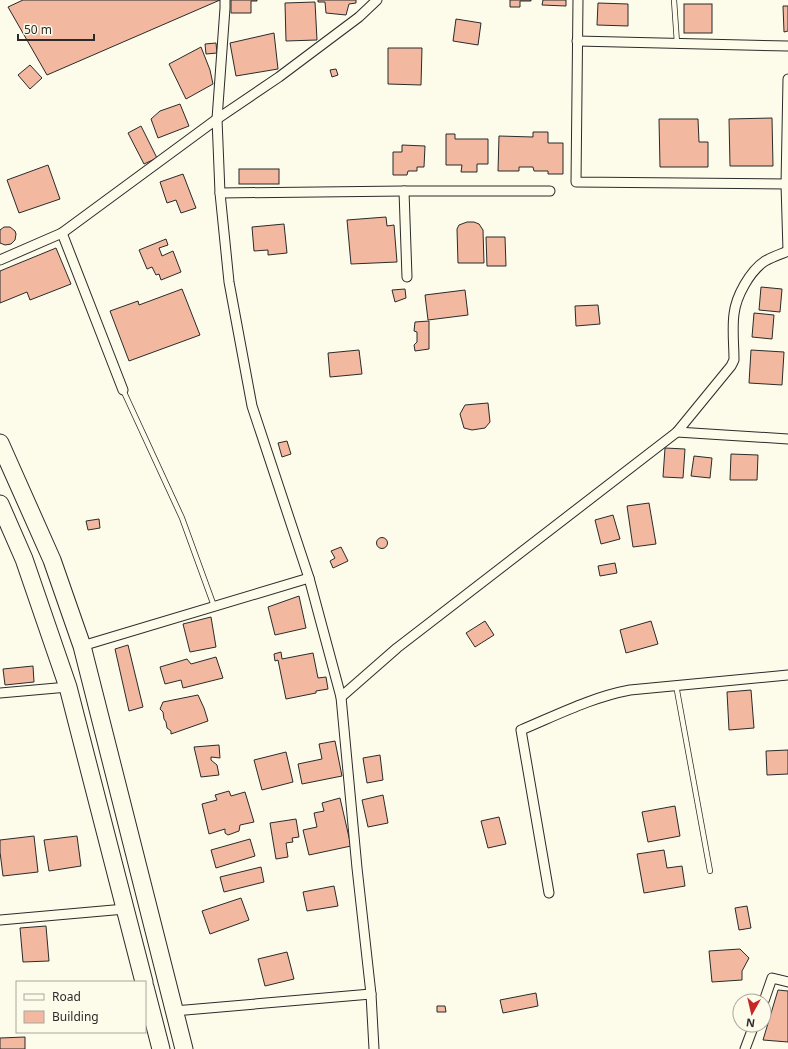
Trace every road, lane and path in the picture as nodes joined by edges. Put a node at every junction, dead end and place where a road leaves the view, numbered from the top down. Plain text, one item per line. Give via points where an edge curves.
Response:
1 (225, 0) edge
2 (377, 0) edge
3 (578, 0) edge
4 (674, 0) edge
5 (577, 41) junction
6 (677, 43) junction
7 (788, 46) edge
8 (788, 79) edge
9 (217, 119) junction
10 (787, 184) edge
11 (404, 191) junction
12 (550, 191) dead end
13 (220, 192) junction
14 (62, 233) junction
15 (788, 251) edge
16 (0, 260) edge
17 (407, 278) dead end
18 (123, 390) joint
19 (677, 432) junction
20 (788, 439) edge
21 (0, 443) edge
22 (0, 504) edge
23 (309, 578) junction
24 (214, 606) junction
25 (82, 646) junction
26 (788, 675) edge
27 (676, 685) junction
28 (68, 686) junction
29 (0, 692) edge
30 (341, 697) junction
31 (710, 871) dead end
32 (549, 892) dead end
33 (125, 910) junction
34 (0, 920) edge
35 (144, 981) edge
36 (788, 982) edge
37 (146, 991) edge
38 (767, 993) edge
39 (371, 994) junction
40 (174, 1011) junction
41 (751, 1033) edge
42 (161, 1049) edge
43 (184, 1049) edge
44 (374, 1049) edge
45 (745, 1049) edge

1 - 9 street
2 - 9 street via 359,17
3 - 5 street
4 - 6 lane
5 - 6 street
5 - 10 street via 576,182
6 - 7 street
8 - 10 street
9 - 13 street
9 - 14 street
10 - 15 street
11 - 12 street
11 - 13 street
11 - 17 street
13 - 23 street via 229,282 252,406
14 - 16 street
14 - 18 street
15 - 19 street via 764,262 745,283 734,313 734,360
18 - 24 lane via 182,518
19 - 20 street
19 - 30 street via 397,648
21 - 25 highway via 52,560
22 - 28 highway via 24,559
23 - 24 street
23 - 30 street
24 - 25 street
25 - 40 highway
26 - 27 street
27 - 31 lane
27 - 32 street via 614,693 521,730
28 - 29 street
28 - 33 highway
30 - 39 street
33 - 34 street
33 - 35 highway
36 - 38 street via 772,978
37 - 42 highway
39 - 40 street
39 - 44 street
40 - 43 highway
41 - 45 street

